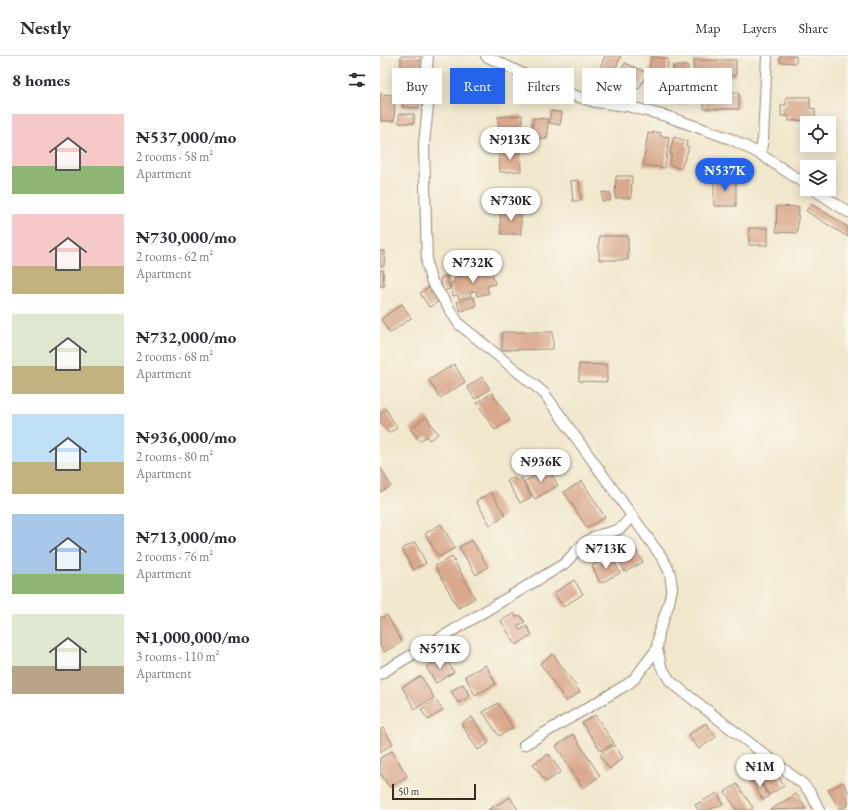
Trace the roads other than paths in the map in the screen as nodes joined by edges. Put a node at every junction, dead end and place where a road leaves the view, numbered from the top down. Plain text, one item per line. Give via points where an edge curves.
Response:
1 (428, 56) edge
2 (486, 56) edge
3 (767, 56) edge
4 (760, 154) junction
5 (800, 180) edge
6 (824, 196) edge
7 (848, 212) edge
8 (632, 516) junction
9 (657, 649) junction
10 (380, 674) edge
11 (524, 745) dead end
12 (820, 810) edge

1 - 8 street via 428,106 424,144 427,265 431,280 459,324 544,393
2 - 4 street via 554,89 595,102 627,106 666,116 731,139
3 - 4 street
4 - 5 street
6 - 7 street
8 - 9 street via 670,573 672,588 659,632
8 - 10 street via 618,529 590,539 564,564
9 - 11 street via 628,684
9 - 12 street via 661,666 670,681 803,784

